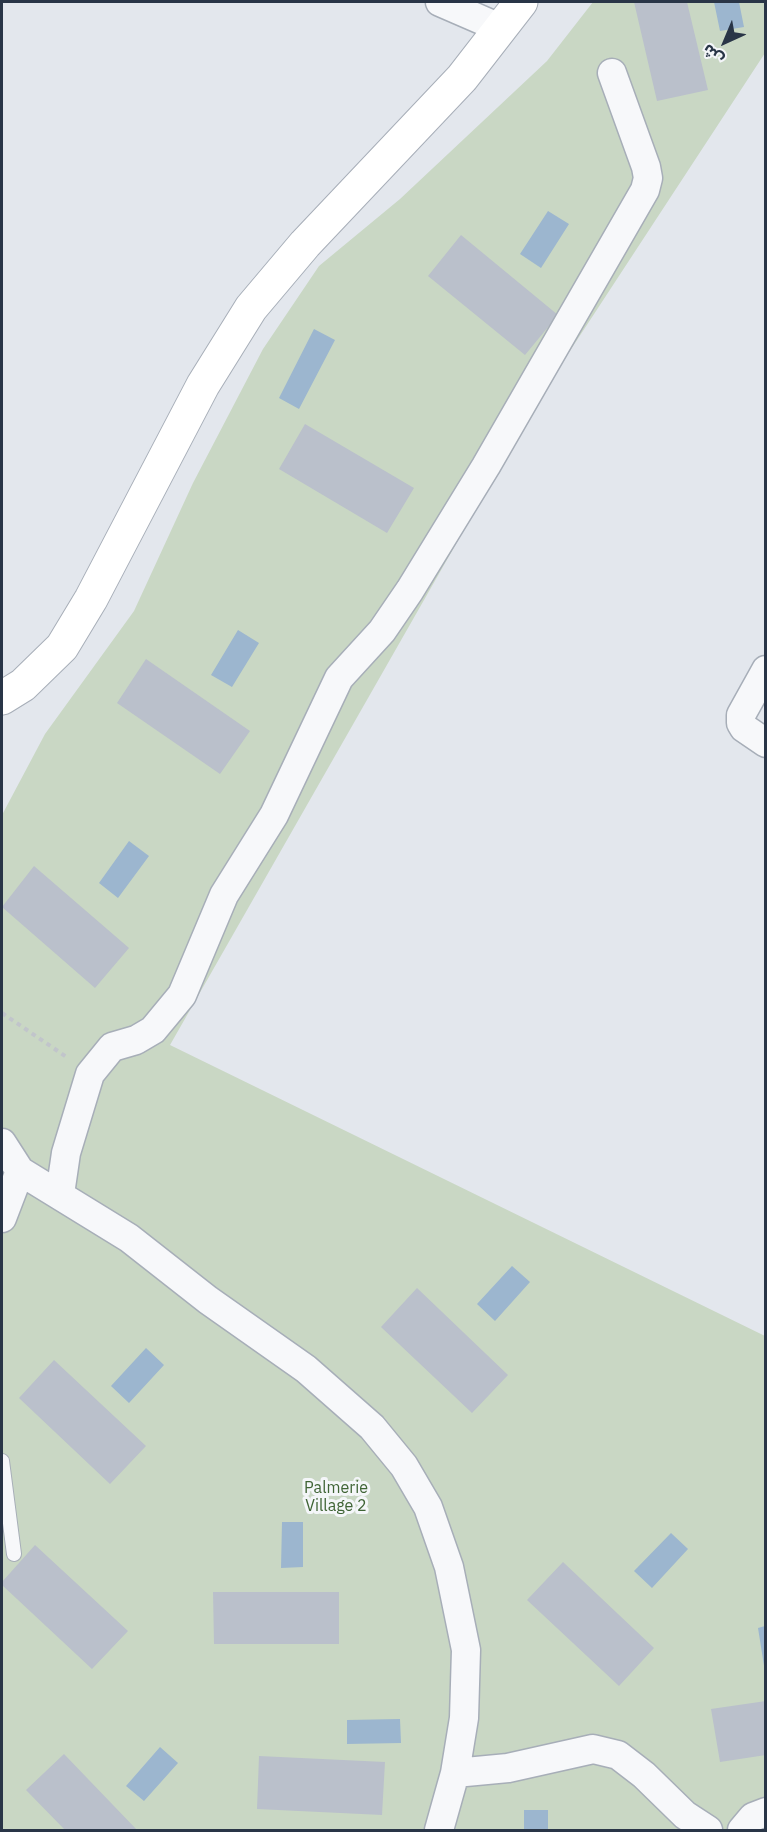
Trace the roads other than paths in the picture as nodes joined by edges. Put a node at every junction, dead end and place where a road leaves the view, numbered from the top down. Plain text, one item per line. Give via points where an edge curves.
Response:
1 (440, 2) edge
2 (521, 2) edge
3 (500, 28) junction
4 (612, 73) dead end
5 (765, 670) edge
6 (2, 698) edge
7 (765, 742) edge
8 (2, 1143) edge
9 (20, 1171) junction
10 (60, 1194) junction
11 (2, 1218) edge
12 (2, 1461) edge
13 (14, 1554) dead end
14 (455, 1773) junction
15 (765, 1812) edge
16 (438, 1830) edge
17 (708, 1830) edge
18 (742, 1830) edge

1 - 3 street
2 - 3 street
3 - 6 street via 462,78 305,244 251,308 203,385 62,647 23,685
4 - 10 street via 648,178 636,208 416,580 377,637 339,678 274,815 224,895 182,995 153,1030 112,1047 90,1074 66,1153
5 - 7 street via 741,723
8 - 9 street
9 - 10 street
9 - 11 street
10 - 14 street via 129,1238 306,1369 372,1427 404,1466 429,1507 449,1567 465,1650 465,1718
12 - 13 lane
14 - 16 street
14 - 17 street via 508,1768 593,1749 618,1755 685,1815
15 - 18 street via 753,1816

